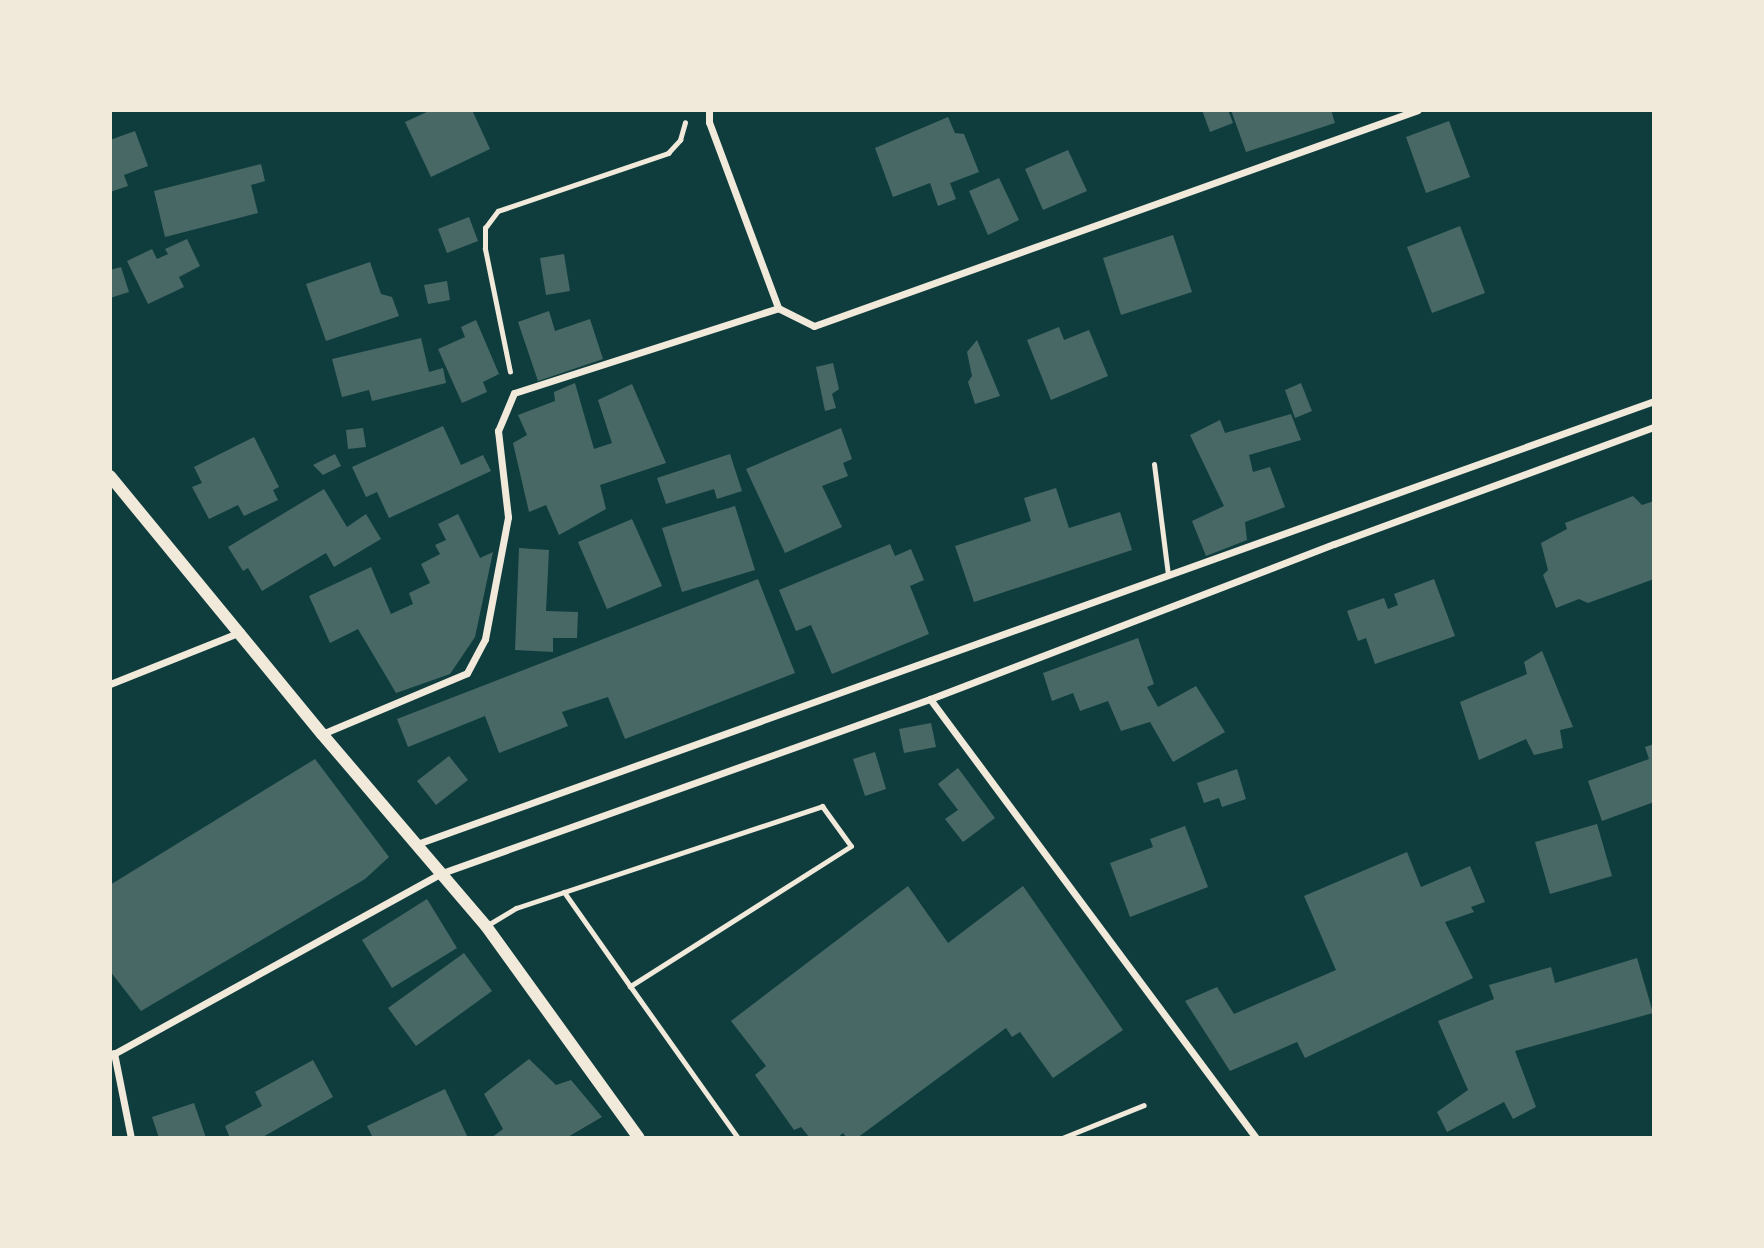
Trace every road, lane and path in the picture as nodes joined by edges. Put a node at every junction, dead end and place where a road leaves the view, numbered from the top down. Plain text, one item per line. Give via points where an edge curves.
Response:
1 (709, 110) edge
2 (1418, 110) edge
3 (686, 118) dead end
4 (778, 308) junction
5 (514, 393) junction
6 (1654, 401) edge
7 (1654, 427) edge
8 (1154, 464) dead end
9 (110, 476) edge
10 (1168, 575) junction
11 (242, 632) junction
12 (110, 684) edge
13 (930, 699) junction
14 (322, 734) junction
15 (417, 844) junction
16 (442, 873) junction
17 (564, 892) junction
18 (486, 926) junction
19 (630, 986) junction
20 (112, 1054) edge
21 (1144, 1105) dead end
22 (131, 1138) edge
23 (639, 1138) edge
24 (738, 1138) edge
25 (1062, 1138) edge
26 (1256, 1138) edge

1 - 4 street via 709,122
2 - 4 street via 814,326
3 - 5 path via 680,140 668,153 498,211 485,228 485,249
4 - 5 street
5 - 14 street via 498,431 508,517 485,639 467,673
6 - 10 street
7 - 13 street
8 - 10 lane
9 - 11 street
10 - 15 street
11 - 12 street
11 - 14 street
13 - 16 street
13 - 26 street
14 - 15 street
15 - 16 street
16 - 18 street
16 - 20 street
17 - 18 lane via 516,908
17 - 19 lane
17 - 19 lane via 822,806 851,846
18 - 23 street
19 - 24 lane
20 - 22 street
21 - 25 lane

